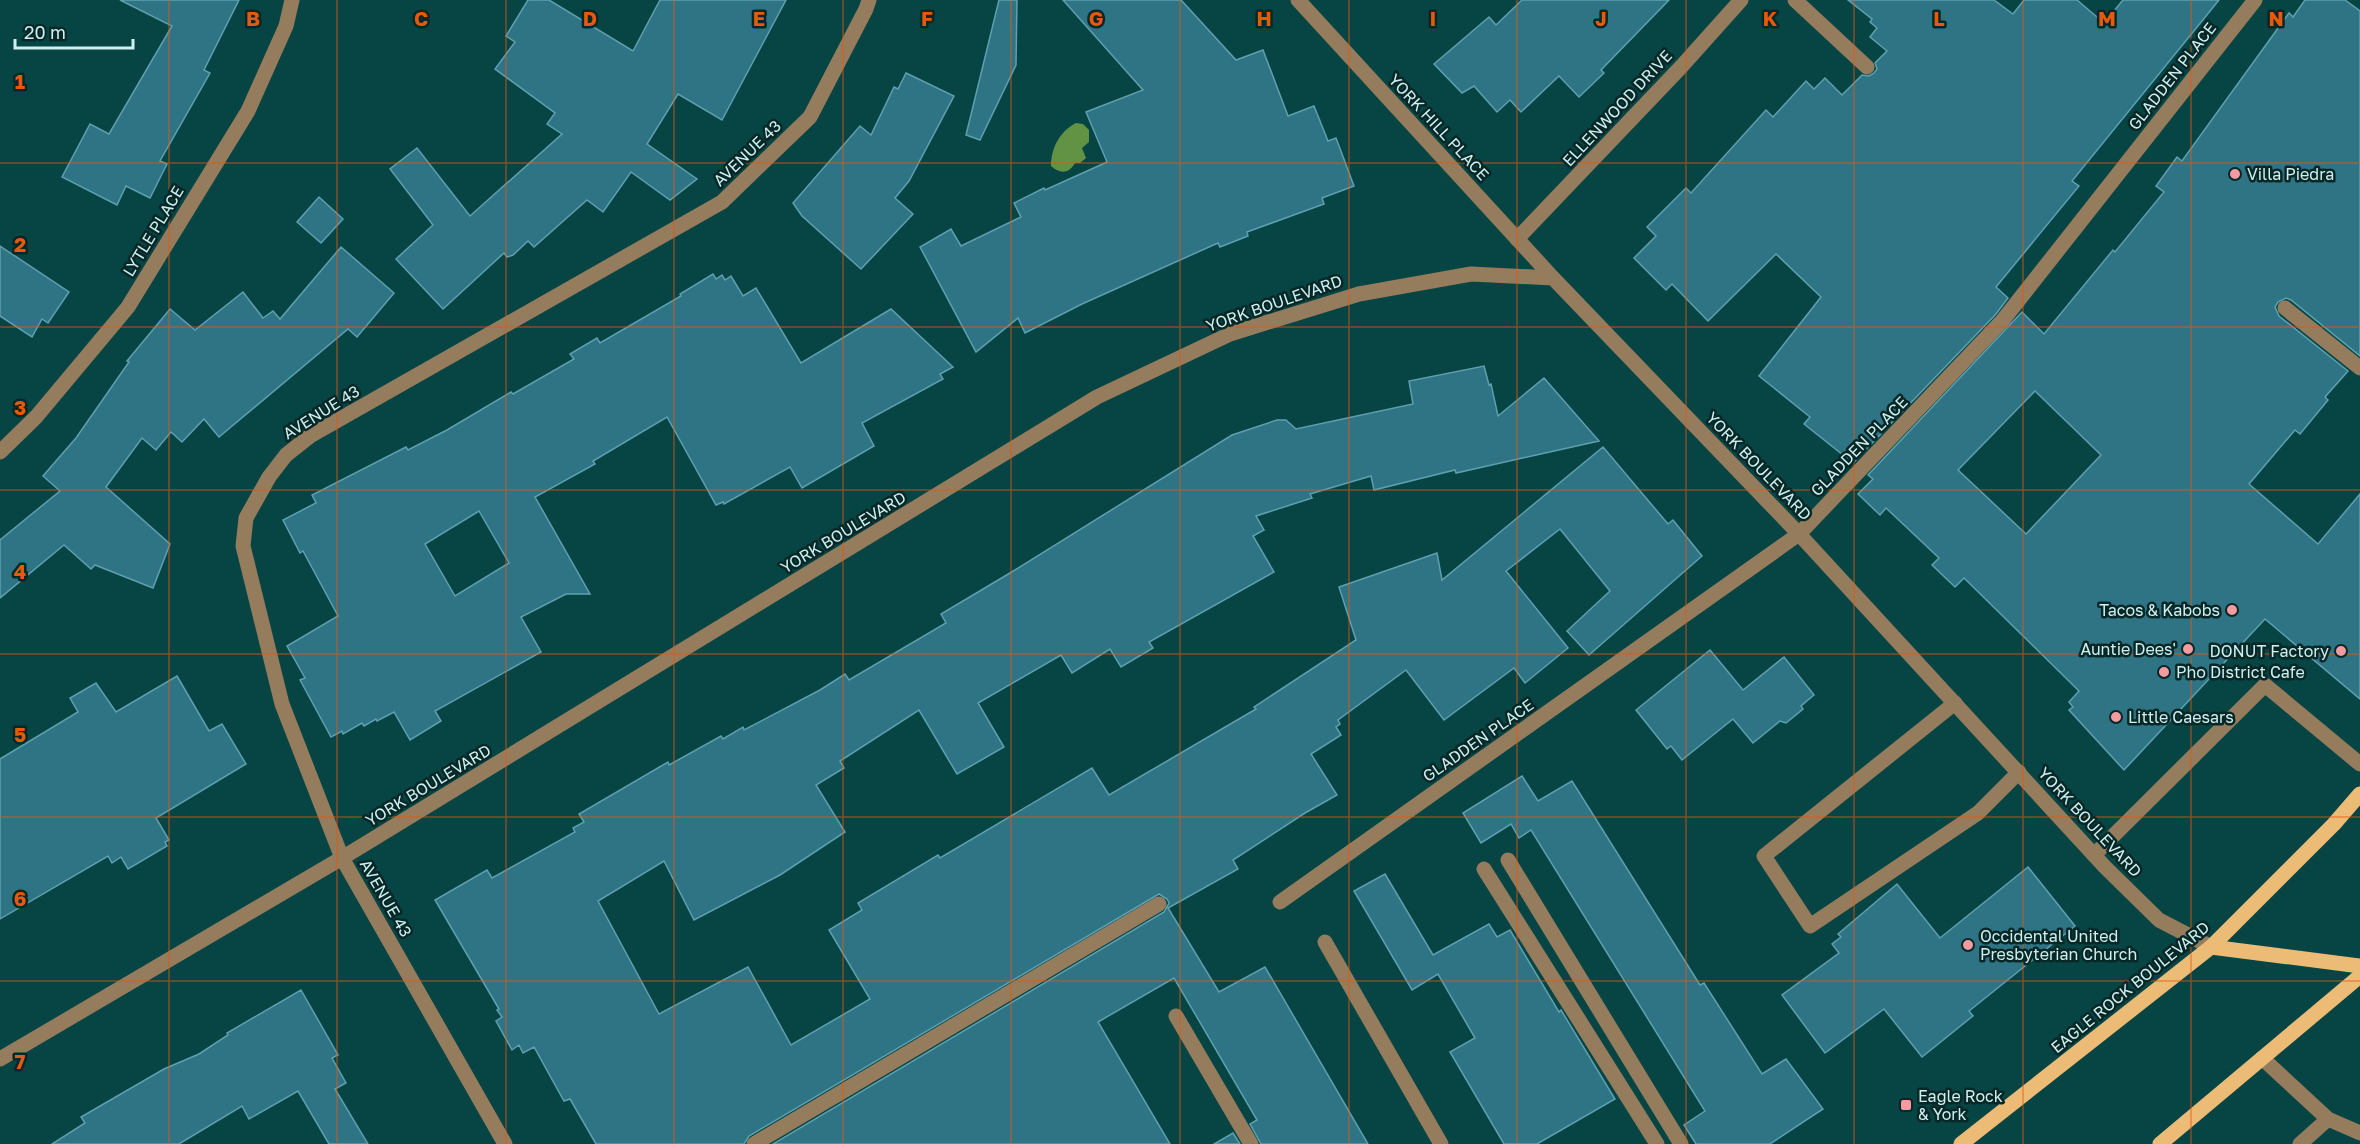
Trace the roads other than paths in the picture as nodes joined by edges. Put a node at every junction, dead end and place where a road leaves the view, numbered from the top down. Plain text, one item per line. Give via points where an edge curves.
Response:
1 (292, 0) edge
2 (868, 0) edge
3 (1298, 0) edge
4 (1741, 0) edge
5 (1795, 0) edge
6 (2254, 0) edge
7 (1867, 68) dead end
8 (1517, 239) junction
9 (1554, 278) junction
10 (2285, 308) dead end
11 (2360, 368) edge
12 (0, 452) edge
13 (1799, 534) junction
14 (1955, 703) junction
15 (2360, 764) edge
16 (2019, 772) junction
17 (2360, 794) edge
18 (2094, 855) junction
19 (342, 858) junction
20 (1508, 860) dead end
21 (1484, 869) dead end
22 (1280, 902) dead end
23 (1159, 904) dead end
24 (1325, 942) dead end
25 (2211, 947) junction
26 (2360, 966) edge
27 (2360, 976) edge
28 (1176, 1016) dead end
29 (2262, 1058) junction
30 (0, 1059) edge
31 (2328, 1119) junction
32 (2360, 1133) edge
33 (505, 1144) edge
34 (754, 1144) edge
35 (1251, 1144) edge
36 (1441, 1144) edge
37 (1657, 1144) edge
38 (1681, 1144) edge
39 (1961, 1144) edge
40 (2162, 1144) edge
41 (2300, 1144) edge

1 - 12 street, LYTLE PLACE via 286,27 248,111 128,308 36,417
2 - 19 street, AVENUE 43 via 810,117 722,202 310,436 286,455 269,477 246,518 243,546 282,704
3 - 8 street, YORK HILL PLACE
4 - 8 street, ELLENWOOD DRIVE
5 - 7 street
6 - 13 street, GLADDEN PLACE via 2003,320
8 - 9 street, YORK HILL PLACE
9 - 13 street, YORK BOULEVARD
9 - 19 street, YORK BOULEVARD via 1471,274 1359,294 1230,334 1097,397
10 - 11 street
13 - 14 street, YORK BOULEVARD
13 - 22 street, GLADDEN PLACE
14 - 16 street, YORK BOULEVARD
14 - 16 street via 1764,856 1810,926 1978,813
15 - 18 street via 2265,685
16 - 18 street, YORK BOULEVARD
17 - 25 main road, EAGLE ROCK BOULEVARD
18 - 25 street, YORK BOULEVARD via 2159,920
19 - 30 street, YORK BOULEVARD
19 - 33 street, AVENUE 43
20 - 38 street
21 - 37 street
23 - 34 street
24 - 36 street
25 - 26 main road, YORK BOULEVARD
25 - 39 main road, EAGLE ROCK BOULEVARD
27 - 29 main road
28 - 35 street
29 - 31 street
29 - 40 main road
31 - 32 street
31 - 41 street

